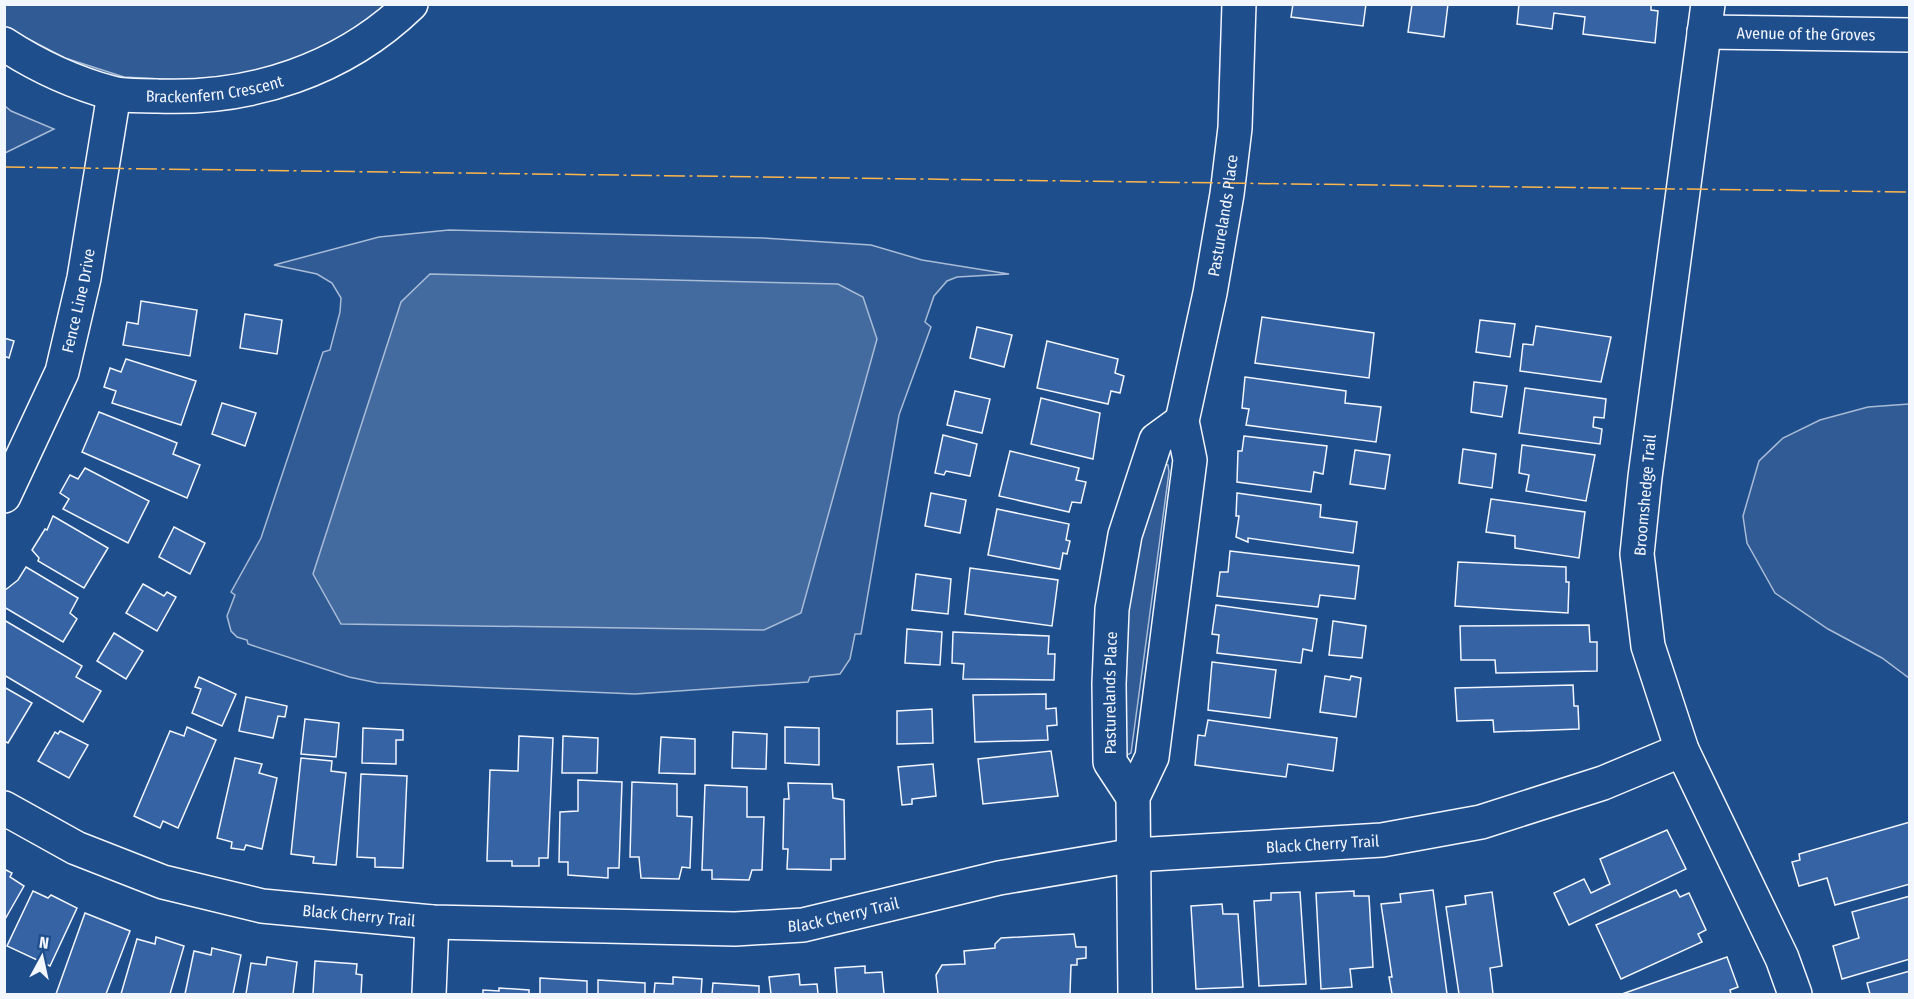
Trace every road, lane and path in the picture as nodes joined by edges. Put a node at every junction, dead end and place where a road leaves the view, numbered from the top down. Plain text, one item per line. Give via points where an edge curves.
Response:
1 (411, 4) edge
2 (1236, 5) edge
3 (1706, 18) edge
4 (1910, 35) edge
5 (4, 44) edge
6 (114, 94) junction
7 (1182, 421) junction
8 (4, 496) edge
9 (1682, 750) junction
10 (1133, 797) junction
11 (4, 808) edge
12 (1135, 855) junction
13 (432, 922) junction
14 (429, 994) edge
15 (1135, 994) edge
16 (1795, 994) edge

1 - 6 street, Brackenfern Crescent via 385,30 339,58 290,79 247,90 187,97
2 - 7 street, Pasturelands Place via 1235,128 1227,194
3 - 4 street, Avenue of the Groves
3 - 9 street, Broomshedge Trail via 1638,554 1648,646
5 - 6 street, Brackenfern Crescent via 55,72
6 - 8 street, Fence Line Drive via 84,278 62,372
7 - 10 street, Pasturelands Place via 1190,460 1152,757
7 - 10 street, Pasturelands Place via 1156,440 1125,535 1112,609 1110,762
9 - 12 street, Black Cherry Trail via 1603,783 1481,822 1382,840
9 - 16 street, Broomshedge Trail via 1782,958
10 - 12 street, Pasturelands Place
11 - 13 street, Black Cherry Trail via 76,848 163,882 262,906
12 - 13 street, Black Cherry Trail via 999,878 803,925 735,929
12 - 15 street, Pasturelands Place
13 - 14 street

